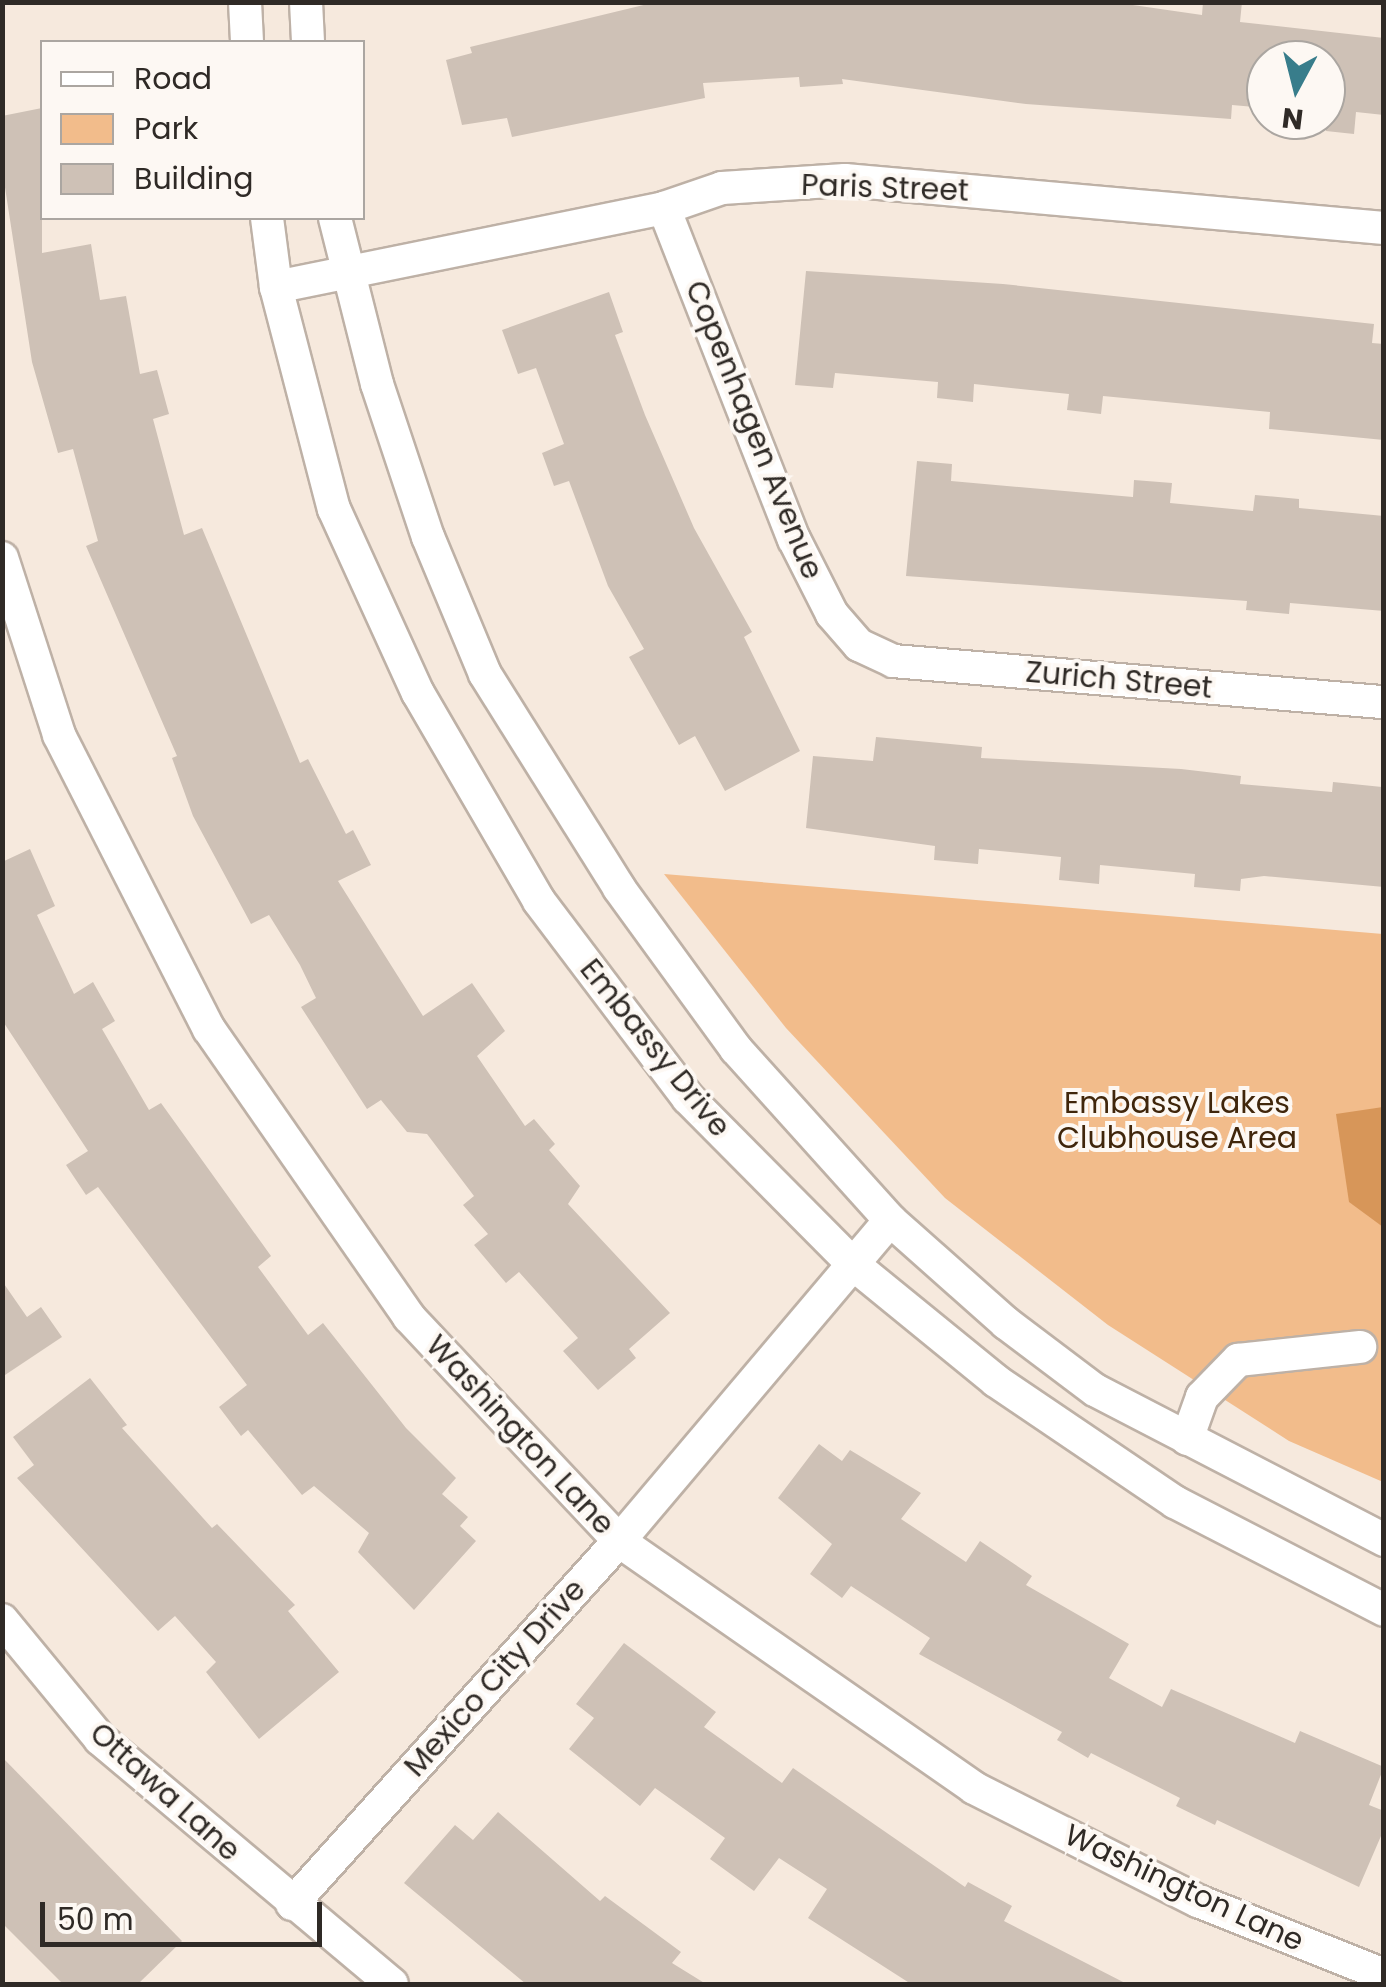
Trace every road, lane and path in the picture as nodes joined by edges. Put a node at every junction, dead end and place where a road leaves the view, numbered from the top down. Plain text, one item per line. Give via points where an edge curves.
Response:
1 (245, 2) edge
2 (306, 2) edge
3 (248, 40) edge
4 (308, 40) edge
5 (664, 208) junction
6 (267, 220) edge
7 (336, 220) edge
8 (1384, 228) edge
9 (346, 273) junction
10 (276, 287) junction
11 (2, 558) edge
12 (859, 644) joint
13 (1384, 702) edge
14 (890, 1220) junction
15 (854, 1265) junction
16 (1360, 1347) dead end
17 (1187, 1439) junction
18 (619, 1540) junction
19 (1384, 1540) edge
20 (1384, 1610) edge
21 (2, 1620) edge
22 (292, 1904) junction
23 (1384, 1975) edge
24 (392, 1984) edge

1 - 3 street
2 - 4 street
5 - 8 street, Paris Street via 722,188 844,180
5 - 9 street, Paris Street
5 - 12 street, Copenhagen Avenue via 794,539 832,614
6 - 10 street, Embassy Drive
7 - 9 street, Embassy Drive
9 - 10 street, Paris Street
9 - 14 street, Embassy Drive via 428,536 485,674 620,888 736,1048
10 - 15 street, Embassy Drive via 334,509 418,693 539,901 688,1098
11 - 18 street, Washington Lane via 59,735 208,1029 409,1317
12 - 13 street, Zurich Street via 893,661
14 - 15 street, Mexico City Drive
14 - 17 street, Embassy Drive via 931,1262 1080,1379
15 - 18 street, Mexico City Drive
15 - 20 street, Embassy Drive via 996,1382 1175,1502
16 - 17 street via 1238,1360 1202,1397
17 - 19 street, Embassy Drive
18 - 22 street, Mexico City Drive
18 - 23 street, Washington Lane via 974,1788 1198,1901
21 - 22 street, Ottawa Lane via 100,1739
22 - 24 street, Ottawa Lane

